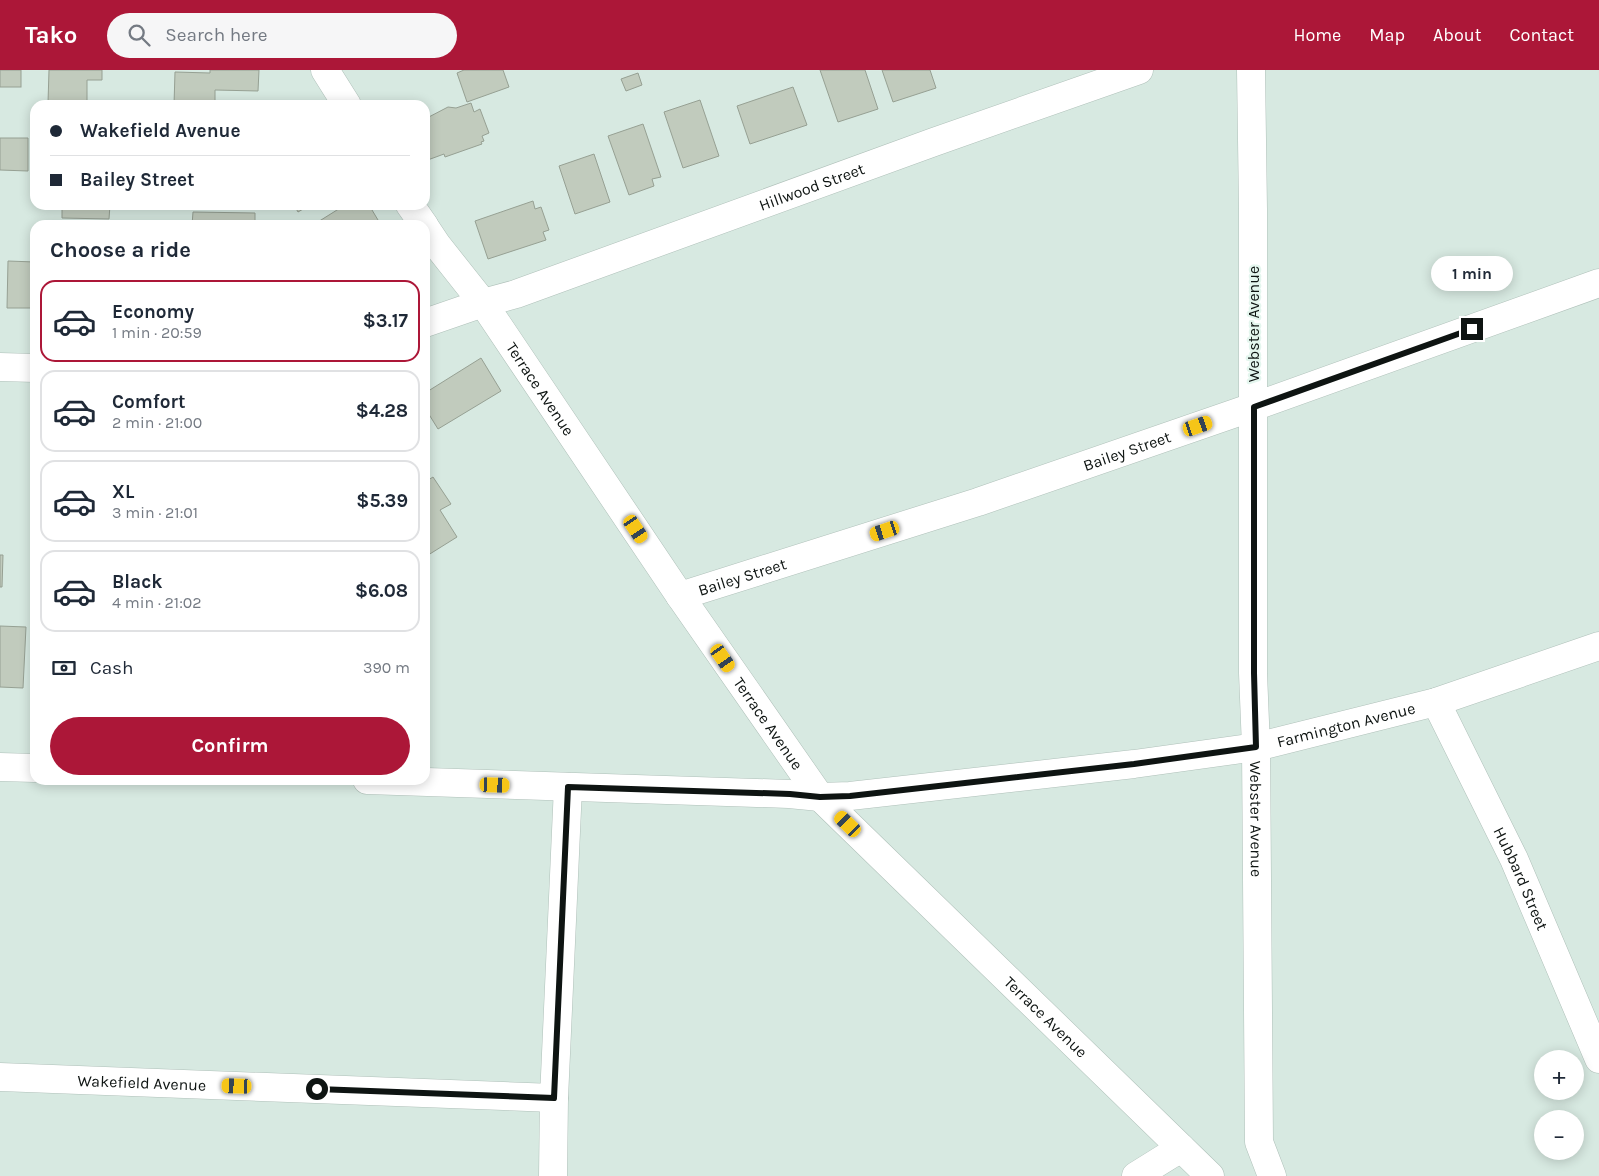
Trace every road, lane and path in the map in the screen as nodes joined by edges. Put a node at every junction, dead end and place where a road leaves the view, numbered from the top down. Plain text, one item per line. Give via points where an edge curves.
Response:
1 (325, 70) edge
2 (1139, 70) edge
3 (1251, 70) edge
4 (344, 100) edge
5 (430, 235) edge
6 (1599, 283) edge
7 (483, 303) junction
8 (430, 321) edge
9 (0, 367) edge
10 (30, 368) edge
11 (1254, 407) junction
12 (680, 596) junction
13 (1599, 646) edge
14 (1436, 702) junction
15 (1256, 747) junction
16 (0, 767) edge
17 (30, 768) edge
18 (430, 782) edge
19 (568, 787) junction
20 (820, 797) junction
21 (1599, 1059) edge
22 (0, 1077) edge
23 (554, 1098) junction
24 (1181, 1148) junction
25 (553, 1176) edge
26 (1136, 1176) edge
27 (1210, 1176) edge
28 (1272, 1176) edge

1 - 4 street
2 - 7 street, Hillwood Street via 516,294
3 - 11 street, Webster Avenue
5 - 7 street, Terrace Avenue
6 - 11 street, Bailey Street
7 - 8 street, Hillwood Street
7 - 12 street, Terrace Avenue
9 - 10 street
11 - 12 street, Bailey Street via 978,502
11 - 15 street, Webster Avenue
12 - 20 street, Terrace Avenue
13 - 14 street, Farmington Avenue
14 - 15 street, Farmington Avenue
14 - 21 street, Hubbard Street via 1514,859
15 - 20 street, Farmington Avenue via 1134,764
15 - 28 street, Webster Avenue via 1259,1142
16 - 17 street
18 - 19 street, Farmington Avenue
19 - 20 street, Farmington Avenue
19 - 23 street
20 - 24 street, Terrace Avenue
22 - 23 street, Wakefield Avenue
23 - 25 street
24 - 26 street
24 - 27 street, Terrace Avenue

